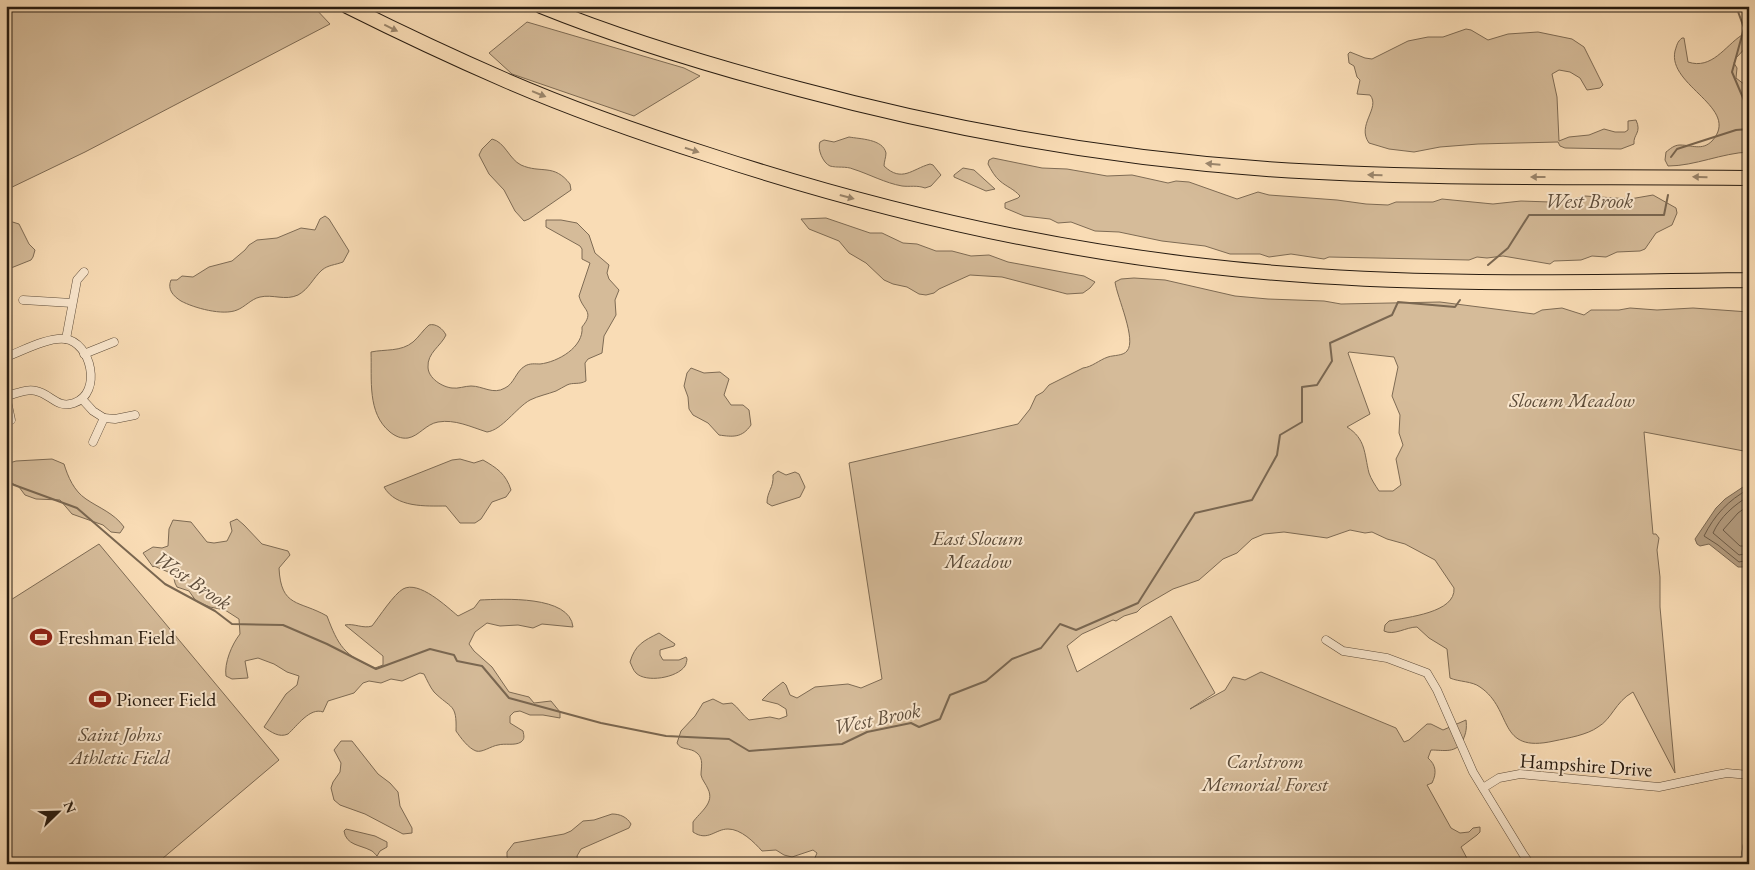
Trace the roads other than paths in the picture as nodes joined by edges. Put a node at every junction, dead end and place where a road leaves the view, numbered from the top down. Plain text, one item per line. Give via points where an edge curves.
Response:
1 (347, 6) edge
2 (541, 6) edge
3 (1749, 178) edge
4 (84, 272) dead end
5 (1749, 280) edge
6 (24, 300) dead end
7 (72, 303) junction
8 (66, 339) junction
9 (114, 342) dead end
10 (84, 354) junction
11 (6, 357) edge
12 (6, 396) edge
13 (82, 400) junction
14 (135, 415) dead end
15 (104, 418) junction
16 (12, 420) dead end
17 (93, 442) dead end
18 (1326, 640) dead end
19 (1749, 775) edge
20 (1483, 788) junction
21 (1749, 835) edge
22 (1530, 864) edge
23 (1744, 864) edge

1 -> 5 highway via 506,81 687,148 845,197 1050,243 1204,266 1361,279 1527,284
3 -> 2 highway via 1344,174 1111,152 986,132 849,102 721,68
4 - 7 street via 77,280
6 - 7 street
7 - 8 street
8 - 10 street via 75,342
8 - 11 street
9 - 10 street
10 - 13 street via 92,381
12 - 13 street via 31,390 60,405
12 - 16 street
13 - 15 street
14 - 15 street
15 - 17 street
18 - 20 street via 1343,651 1387,658 1427,673
19 - 20 street, Hampshire Drive via 1716,774 1659,787 1520,774 1499,778
20 - 22 street
21 - 23 street

